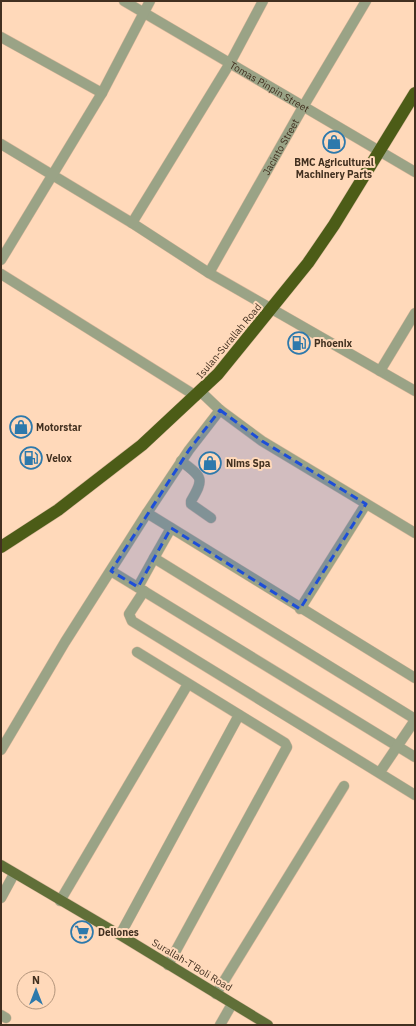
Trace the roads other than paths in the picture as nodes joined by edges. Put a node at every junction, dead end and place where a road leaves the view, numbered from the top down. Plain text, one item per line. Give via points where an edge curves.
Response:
1 (124, 1) edge
2 (150, 1) edge
3 (263, 1) edge
4 (366, 1) edge
5 (144, 12) junction
6 (1, 37) edge
7 (230, 63) junction
8 (102, 93) junction
9 (415, 93) edge
10 (303, 107) junction
11 (1, 144) edge
12 (378, 151) junction
13 (415, 172) edge
14 (54, 175) junction
15 (132, 223) junction
16 (1, 260) edge
17 (209, 273) junction
18 (1, 274) edge
19 (272, 309) junction
20 (415, 313) edge
21 (380, 371) junction
22 (415, 391) edge
23 (199, 394) junction
24 (220, 410) junction
25 (181, 461) junction
26 (366, 504) junction
27 (148, 514) junction
28 (211, 518) dead end
29 (171, 528) junction
30 (415, 533) edge
31 (1, 547) edge
32 (154, 558) junction
33 (111, 571) junction
34 (141, 589) junction
35 (300, 609) junction
36 (137, 652) dead end
37 (415, 678) edge
38 (188, 684) junction
39 (239, 715) junction
40 (415, 720) edge
41 (399, 746) junction
42 (1, 750) edge
43 (415, 757) edge
44 (380, 772) junction
45 (344, 786) dead end
46 (415, 795) edge
47 (1, 865) edge
48 (14, 874) junction
49 (1, 898) edge
50 (60, 901) junction
51 (120, 935) junction
52 (168, 965) junction
53 (216, 994) junction
54 (232, 1004) junction
55 (220, 1025) edge
56 (268, 1025) edge

1 - 5 street, Tomas Pinpin Street
2 - 5 street
3 - 7 street
4 - 10 street, Jacinto Street
5 - 7 street, Tomas Pinpin Street
5 - 8 street
6 - 8 street
7 - 10 street, Tomas Pinpin Street
7 - 15 street
8 - 14 street
9 - 12 highway, Isulan-Surallah Road
10 - 12 street, Tomas Pinpin Street
10 - 17 street, Jacinto Street
11 - 14 street
12 - 13 street, Tomas Pinpin Street
12 - 19 highway, Isulan-Surallah Road via 308,263
14 - 15 street
14 - 16 street
15 - 17 street
17 - 19 street
18 - 23 street
19 - 21 street
19 - 23 highway, Isulan-Surallah Road
20 - 21 street
21 - 22 street
23 - 24 street
23 - 31 highway, Isulan-Surallah Road via 142,445 58,510
24 - 25 street
24 - 26 street via 262,441
25 - 27 street
25 - 28 street via 200,478 192,504
26 - 30 street
26 - 35 street
27 - 29 street
27 - 33 street
29 - 32 street
29 - 35 street
32 - 34 street
32 - 40 street
33 - 34 street
33 - 42 street via 65,642
34 - 41 street
34 - 44 street via 129,614 132,621
35 - 37 street
36 - 38 street
38 - 39 street
38 - 50 street
39 - 51 street
39 - 52 street via 285,743 288,749
40 - 41 street
41 - 43 street
41 - 44 street
44 - 46 street
45 - 53 street
47 - 48 main road, Surallah-T'Boli Road
48 - 49 street
48 - 50 main road, Surallah-T'Boli Road
50 - 51 main road, Surallah-T'Boli Road
51 - 52 main road, Surallah-T'Boli Road
52 - 53 main road, Surallah-T'Boli Road
53 - 54 main road, Surallah-T'Boli Road
54 - 55 street
54 - 56 main road, Surallah-T'Boli Road

